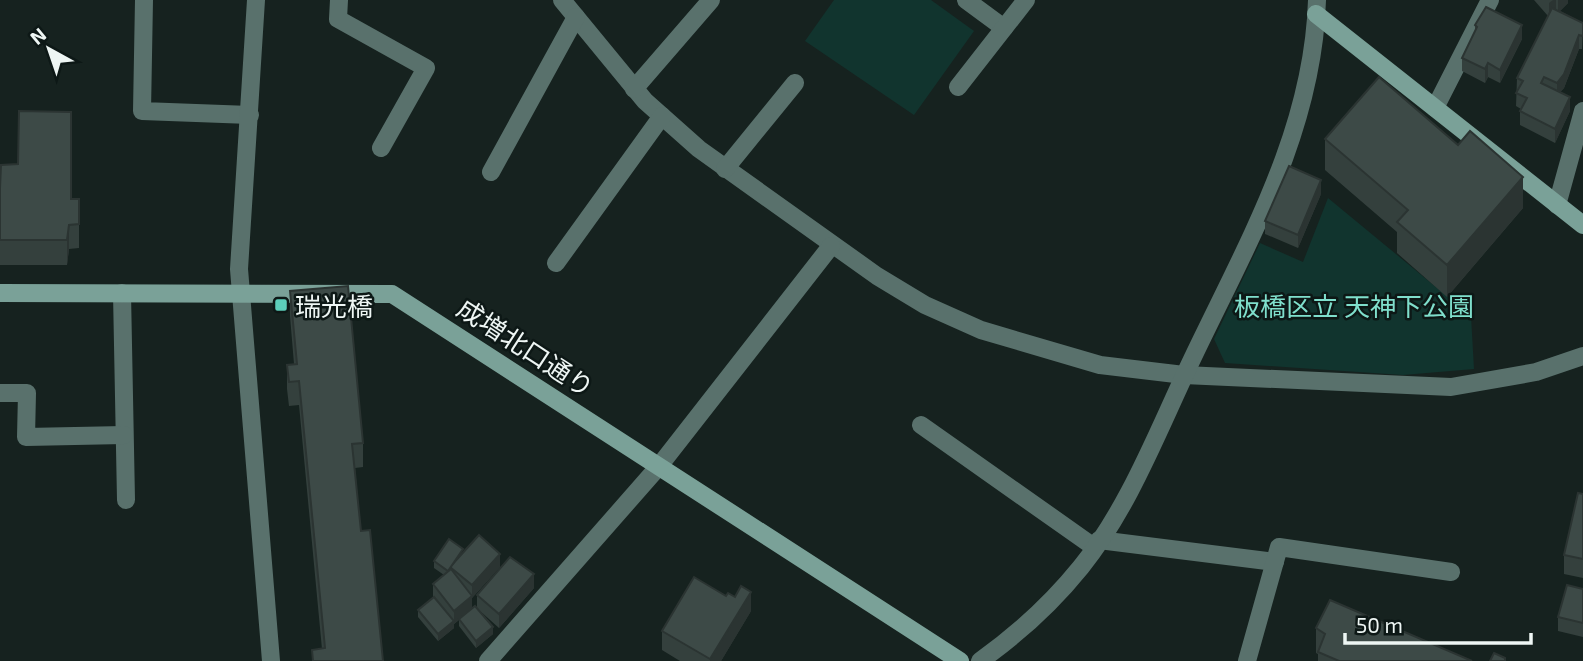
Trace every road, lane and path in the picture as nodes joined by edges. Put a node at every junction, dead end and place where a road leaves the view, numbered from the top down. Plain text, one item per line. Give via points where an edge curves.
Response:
1 (144, 0) edge
2 (256, 0) edge
3 (339, 0) edge
4 (562, 0) edge
5 (710, 0) edge
6 (966, 0) edge
7 (1026, 0) edge
8 (1490, 0) edge
9 (1317, 7) edge
10 (576, 17) junction
11 (1004, 28) junction
12 (795, 83) dead end
13 (958, 87) dead end
14 (634, 89) junction
15 (1435, 108) junction
16 (1583, 111) edge
17 (250, 115) junction
18 (662, 116) junction
19 (381, 148) dead end
20 (725, 169) junction
21 (491, 172) dead end
22 (1557, 205) junction
23 (1583, 225) edge
24 (831, 246) junction
25 (556, 264) dead end
26 (241, 292) junction
27 (0, 293) edge
28 (122, 293) junction
29 (1583, 356) edge
30 (1184, 375) junction
31 (0, 393) edge
32 (921, 425) dead end
33 (124, 435) junction
34 (660, 465) junction
35 (126, 500) dead end
36 (1097, 543) junction
37 (1275, 562) junction
38 (1451, 572) dead end
39 (271, 661) edge
40 (488, 661) edge
41 (960, 661) edge
42 (980, 661) edge
43 (1247, 661) edge

1 - 17 street via 142,111
2 - 17 street
3 - 19 street via 338,19 426,68
4 - 10 street
5 - 14 street
6 - 11 street
7 - 11 street
8 - 15 street
9 - 15 street
9 - 30 street via 1308,76 1288,152
10 - 14 street
10 - 21 street
11 - 13 street
12 - 20 street
14 - 18 street
15 - 22 street
16 - 22 street
17 - 26 street
18 - 20 street
18 - 25 street
20 - 24 street
22 - 23 street
24 - 30 street via 925,305 981,330 1100,365
24 - 34 street
26 - 28 street, 成増北口通り
26 - 34 street, 成増北口通り via 392,294
26 - 39 street
27 - 28 street, 成増北口通り
28 - 33 street
29 - 30 street via 1536,372 1451,387
30 - 36 street via 1122,504
31 - 33 street via 27,393 26,437
32 - 36 street
33 - 35 street
34 - 40 street
34 - 41 street, 成増北口通り
36 - 37 street
36 - 42 street via 1032,621
37 - 38 street via 1279,547
37 - 43 street

